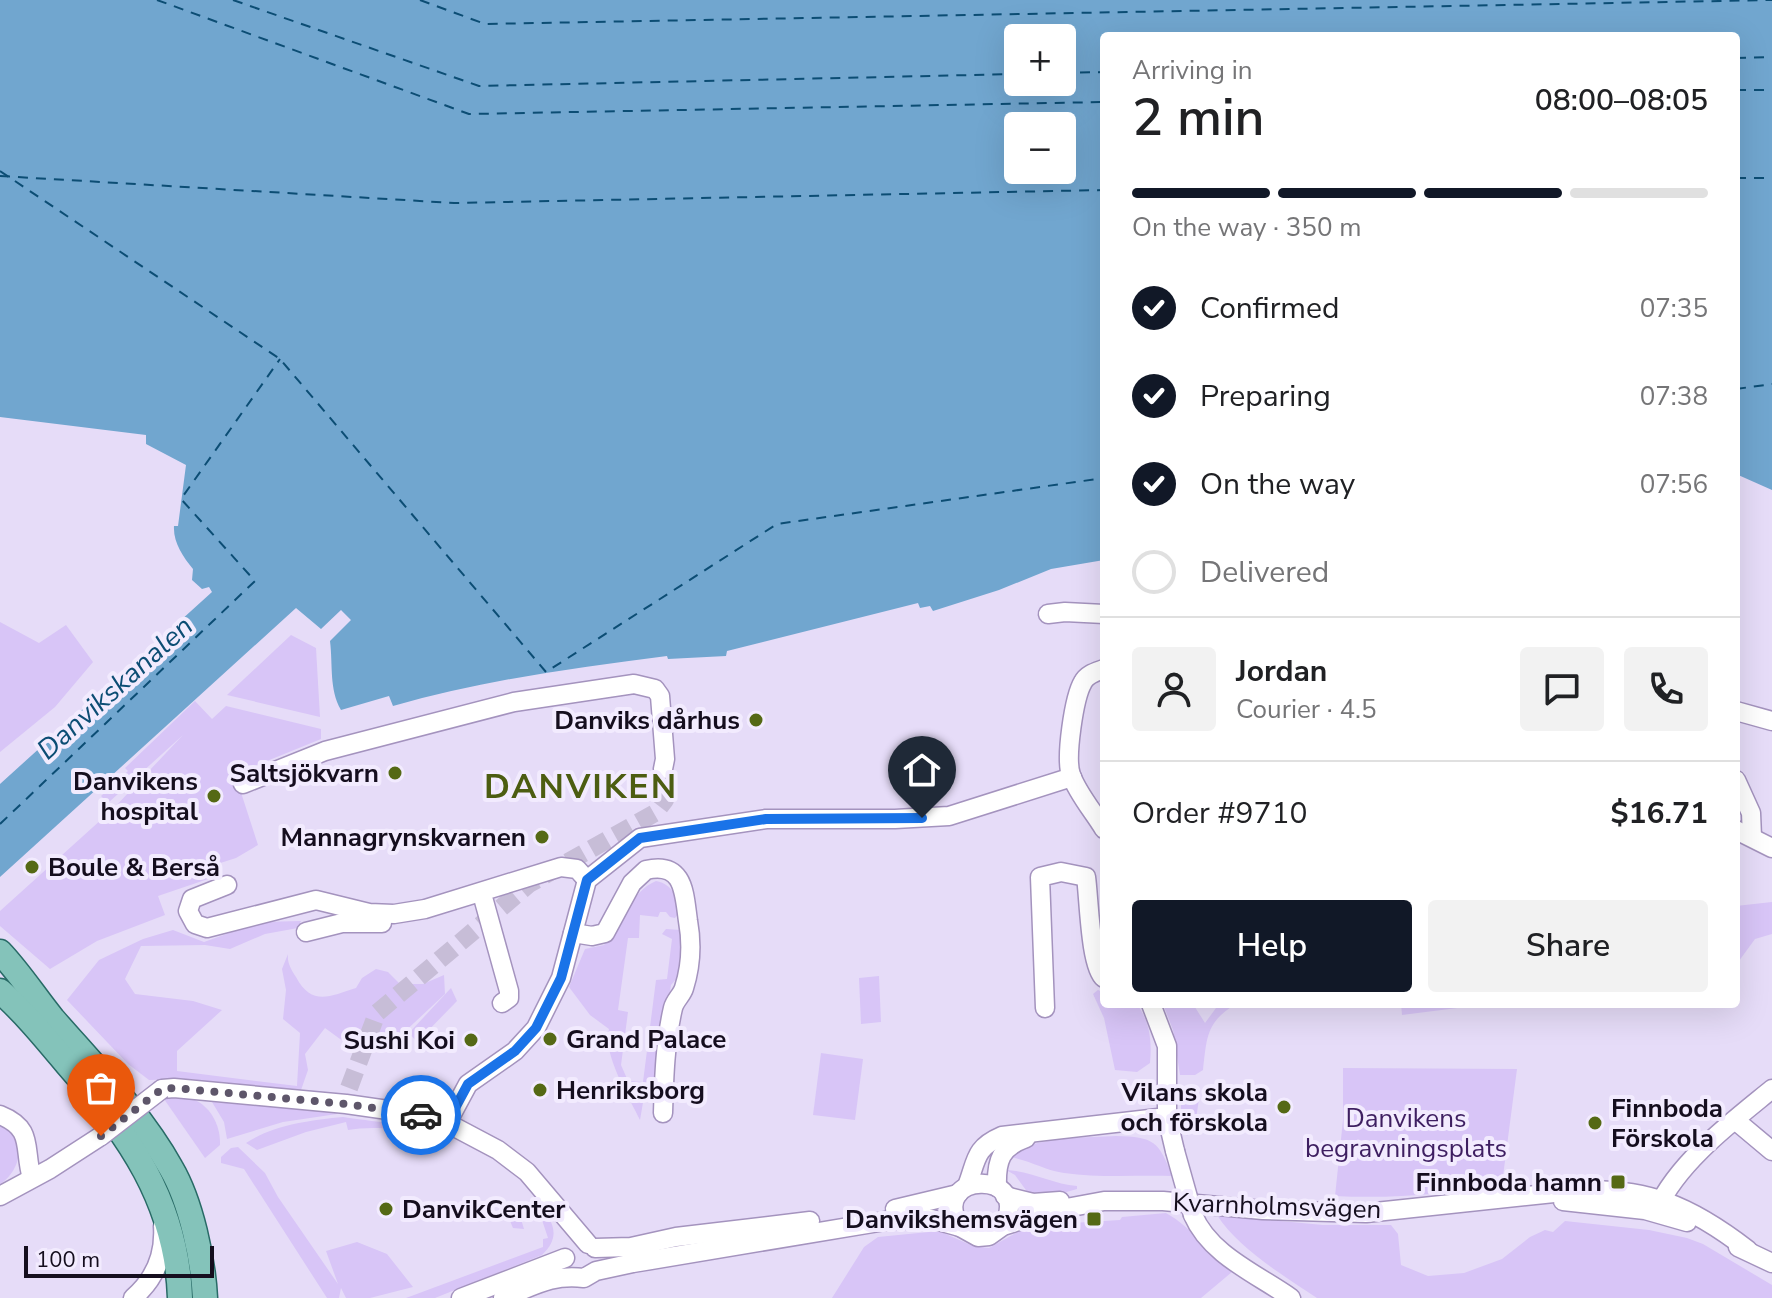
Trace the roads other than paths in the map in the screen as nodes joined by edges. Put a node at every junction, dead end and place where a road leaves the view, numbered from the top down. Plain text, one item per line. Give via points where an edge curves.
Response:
1 (1048, 614) dead end
2 (1100, 614) edge
3 (1100, 671) edge
4 (1740, 712) edge
5 (1772, 721) edge
6 (663, 769) tunnel mouth
7 (1072, 777) junction
8 (243, 784) dead end
9 (1740, 789) edge
10 (1100, 822) edge
11 (1744, 834) edge
12 (1772, 848) edge
13 (587, 880) junction
14 (227, 885) dead end
15 (483, 896) junction
16 (306, 932) dead end
17 (573, 933) junction
18 (1, 958) edge
19 (1100, 975) edge
20 (0, 991) edge
21 (502, 1003) dead end
22 (1045, 1008) dead end
23 (1153, 1008) edge
24 (1772, 1089) edge
25 (1754, 1104) junction
26 (1772, 1111) edge
27 (663, 1113) dead end
28 (0, 1115) edge
29 (1167, 1117) junction
30 (1735, 1120) junction
31 (447, 1123) junction
32 (1040, 1132) junction
33 (1772, 1151) edge
34 (32, 1178) junction
35 (963, 1190) junction
36 (1001, 1191) junction
37 (0, 1196) edge
38 (161, 1203) junction
39 (1086, 1203) junction
40 (1659, 1205) junction
41 (563, 1215) junction
42 (1003, 1226) junction
43 (960, 1227) junction
44 (592, 1246) junction
45 (569, 1261) junction
46 (1772, 1263) edge
47 (596, 1271) junction
48 (133, 1298) edge
49 (180, 1298) edge
50 (205, 1298) edge
51 (461, 1298) edge
52 (503, 1298) edge
53 (1291, 1298) edge

1 - 2 street
3 - 7 street via 1081,685 1069,742
4 - 5 street
6 - 8 street via 660,696 655,689 634,684 514,702 325,751
7 - 10 street
7 - 13 street via 949,816 766,819 640,838
9 - 11 street via 1751,813
11 - 12 street
13 - 15 street via 577,869 561,867
13 - 17 street
14 - 15 street via 192,899 188,911 195,924 207,928 316,900 394,914
15 - 16 street via 401,924 342,923
15 - 21 street via 509,991
17 - 27 street via 605,933 632,883 646,870 664,869 683,885 691,951 684,991 673,1007
17 - 31 street via 561,978 536,1028 515,1051 468,1084
18 - 50 main road via 103,1076 172,1169 197,1244
19 - 22 street via 1086,877 1061,872 1040,877
20 - 38 main road via 87,1087 140,1159
23 - 29 street via 1167,1046
24 - 25 street
25 - 26 street
25 - 30 street
28 - 34 street via 16,1123 27,1139
29 - 32 street
29 - 53 street, bridge via 1198,1226 1217,1248
30 - 33 street
30 - 40 street via 1689,1164
31 - 34 street, bridge via 348,1096 162,1089 101,1136
31 - 41 street via 514,1161
32 - 35 street via 991,1141 977,1153
32 - 36 street via 1000,1153
34 - 37 street
35 - 36 street, Kvarnholmsvägen via 978,1182
35 - 43 street via 954,1211
35 - 44 street, Kvarnholmsvägen via 920,1206 631,1247
36 - 39 street, Kvarnholmsvägen via 1033,1203
36 - 42 street via 1009,1213
38 - 48 street via 161,1254 153,1277
38 - 49 main road via 174,1243
39 - 40 street, Kvarnholmsvägen via 1163,1201 1366,1213 1515,1198
39 - 42 street, Kvarnholmsvägen
40 - 46 street, Kvarnholmsvägen
41 - 44 street
41 - 45 street
42 - 43 street, Kvarnholmsvägen via 978,1237
43 - 47 street, Kvarnholmsvägen via 931,1219 877,1221
44 - 45 street via 581,1242
44 - 47 street via 600,1259
45 - 47 street via 584,1278
45 - 51 street
45 - 52 street via 556,1277

